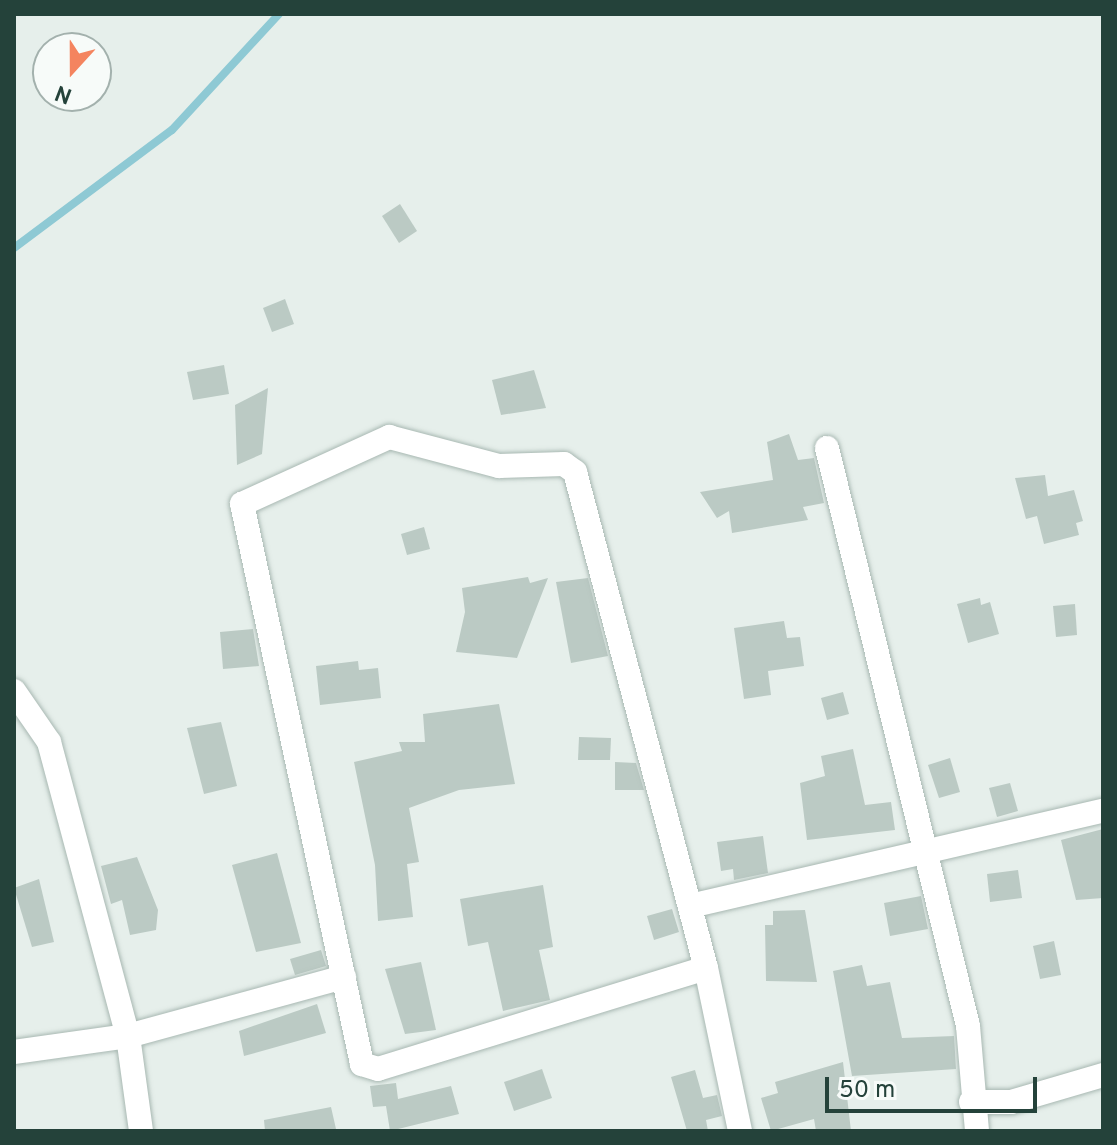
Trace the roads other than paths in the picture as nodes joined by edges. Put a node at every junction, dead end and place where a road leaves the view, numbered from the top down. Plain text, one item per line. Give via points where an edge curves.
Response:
1 (827, 448) dead end
2 (14, 691) edge
3 (1103, 811) edge
4 (924, 854) junction
5 (690, 906) junction
6 (706, 968) junction
7 (344, 977) junction
8 (128, 1036) junction
9 (14, 1052) edge
10 (1103, 1075) edge
11 (971, 1102) junction
12 (141, 1131) edge
13 (740, 1131) edge
14 (977, 1131) edge

1 - 4 street
2 - 8 street via 49,742
3 - 4 street
4 - 5 street
4 - 11 street via 968,1026
5 - 6 street
5 - 7 street via 575,472 564,464 499,466 389,437 242,504
6 - 7 street via 378,1069 355,1055
6 - 13 street
7 - 8 street
8 - 9 street
8 - 12 street
10 - 11 street via 1011,1102
11 - 14 street

